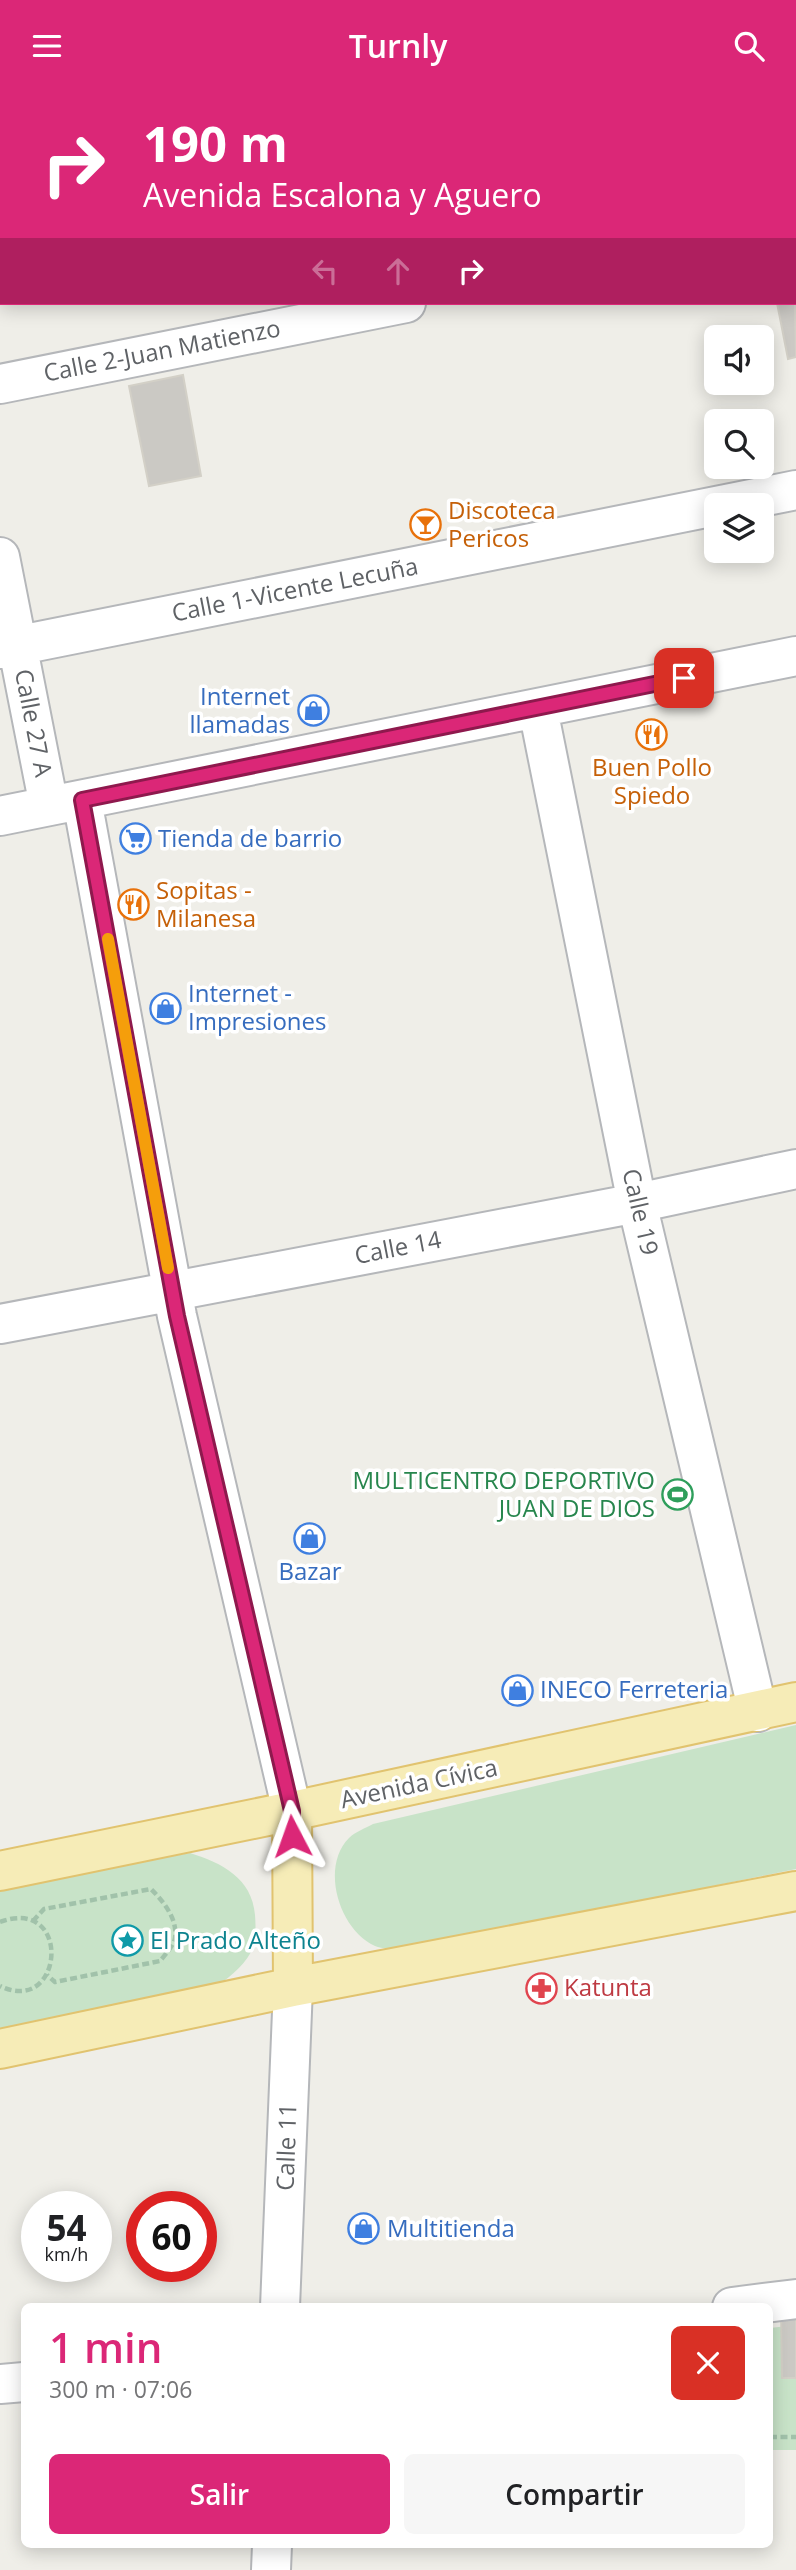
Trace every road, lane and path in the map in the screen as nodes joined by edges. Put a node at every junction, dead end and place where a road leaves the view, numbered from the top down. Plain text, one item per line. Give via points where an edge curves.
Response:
1 (396, 305) edge
2 (0, 384) edge
3 (796, 489) edge
4 (0, 557) edge
5 (9, 647) edge
6 (796, 656) edge
7 (538, 709) junction
8 (66, 803) junction
9 (0, 816) edge
10 (796, 1169) edge
11 (637, 1203) junction
12 (172, 1290) junction
13 (0, 1324) edge
14 (796, 1702) edge
15 (758, 1712) junction
16 (292, 1811) junction
17 (0, 1871) edge
18 (796, 1891) edge
19 (33, 1921) junction
20 (0, 1922) edge
21 (47, 1975) junction
22 (0, 1986) edge
23 (293, 1987) junction
24 (0, 2049) edge
25 (796, 2299) edge
26 (280, 2303) edge
27 (764, 2303) edge
28 (21, 2382) edge
29 (0, 2384) edge
30 (773, 2437) edge
31 (796, 2437) edge
32 (272, 2548) edge
33 (271, 2570) edge

1 - 2 street, Calle 2-Juan Matienzo
3 - 5 street, Calle 1-Vicente Lecuña
4 - 5 street, Calle 27 A
5 - 8 street, Calle 27 A
6 - 7 street
7 - 8 street
7 - 11 street, Calle 19
8 - 9 street
8 - 12 street, Calle 27 A
10 - 11 street, Calle 14
11 - 12 street, Calle 14
11 - 15 street, Calle 19
12 - 13 street, Calle 14
12 - 16 street, Calle 27 A
14 - 15 main road, Avenida Cívica
15 - 16 main road, Avenida Cívica
16 - 17 main road, Avenida Cívica
16 - 23 main road
18 - 23 main road
19 - 20 path
19 - 21 path via 50,1939 52,1963
19 - 21 path via 44,1909 151,1889 163,1900 173,1921 175,1939 160,1961 55,1982
21 - 22 path via 28,1989
23 - 24 main road
23 - 26 street, Calle 11
25 - 27 street
28 - 29 street
30 - 31 path
32 - 33 street

